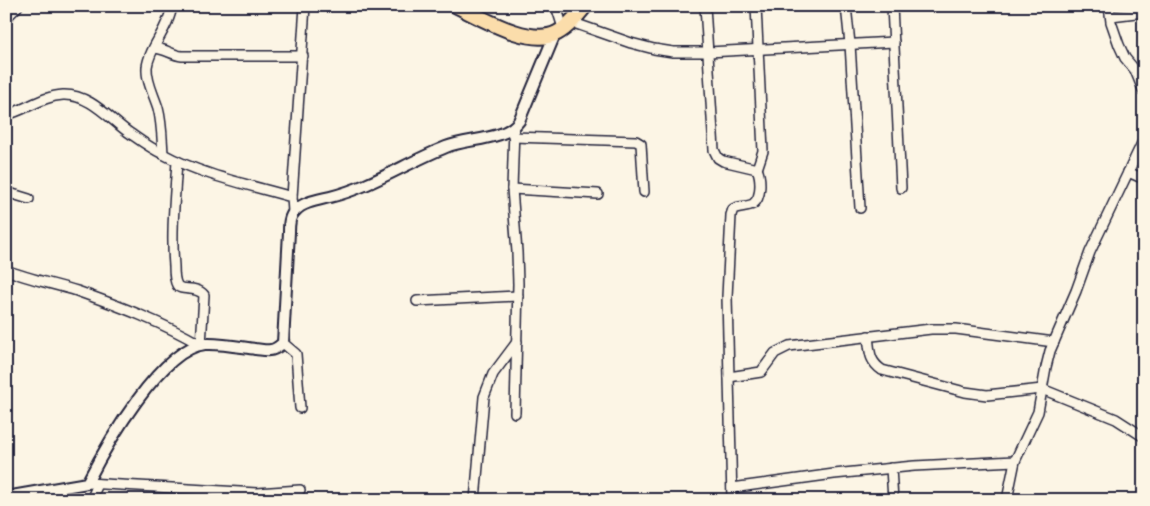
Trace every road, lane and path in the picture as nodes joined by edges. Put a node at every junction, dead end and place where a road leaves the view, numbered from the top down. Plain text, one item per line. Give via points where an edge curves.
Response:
1 (18, 6) edge
2 (172, 6) edge
3 (457, 6) edge
4 (556, 6) edge
5 (585, 6) edge
6 (705, 6) edge
7 (756, 6) edge
8 (846, 6) edge
9 (892, 6) edge
10 (305, 7) edge
11 (1110, 11) edge
12 (1144, 12) edge
13 (6, 18) edge
14 (563, 28) junction
15 (894, 42) junction
16 (850, 44) junction
17 (155, 48) junction
18 (759, 49) junction
19 (708, 52) junction
20 (303, 56) junction
21 (1139, 70) edge
22 (1144, 92) edge
23 (6, 115) edge
24 (514, 133) junction
25 (1144, 139) edge
26 (163, 154) junction
27 (177, 161) junction
28 (757, 169) junction
29 (1128, 172) junction
30 (1144, 179) edge
31 (901, 188) dead end
32 (512, 189) junction
33 (6, 192) edge
34 (644, 192) dead end
35 (598, 194) dead end
36 (292, 197) junction
37 (28, 199) dead end
38 (860, 208) dead end
39 (293, 212) junction
40 (6, 270) edge
41 (518, 296) junction
42 (417, 301) dead end
43 (868, 336) junction
44 (517, 342) junction
45 (1054, 342) junction
46 (283, 343) junction
47 (201, 345) junction
48 (729, 377) junction
49 (1042, 389) junction
50 (300, 408) dead end
51 (515, 413) dead end
52 (1144, 437) edge
53 (1015, 461) junction
54 (891, 468) junction
55 (87, 483) junction
56 (98, 484) junction
57 (732, 488) junction
58 (200, 490) junction
59 (300, 490) dead end
60 (6, 497) edge
61 (92, 500) edge
62 (200, 500) edge
63 (474, 500) edge
64 (732, 500) edge
65 (892, 500) edge
66 (1007, 500) edge

1 - 13 street
2 - 17 street
3 - 14 highway via 527,35 542,36
4 - 14 street
5 - 14 highway
6 - 19 street
7 - 18 street
8 - 16 street
9 - 15 street
10 - 20 street
11 - 12 street
11 - 21 street via 1125,58
14 - 19 street via 654,49
14 - 24 street
15 - 16 street
15 - 31 street
16 - 18 street
16 - 38 street
17 - 20 street via 182,56
17 - 26 street via 147,65 147,78 158,107
18 - 19 street
18 - 28 street via 763,151
19 - 28 street via 714,150 723,161
20 - 36 street
21 - 22 street
23 - 26 street via 52,97 80,98 94,104 130,134
24 - 32 street
24 - 34 street via 636,141 641,144
24 - 39 street via 446,147 344,194 310,202
25 - 29 street
26 - 27 street
27 - 36 street
27 - 47 street via 172,248 175,279 180,288 194,288 204,294
28 - 48 street via 760,175 756,201 733,209 731,215 727,278
29 - 30 street
29 - 45 street via 1090,252
32 - 35 street
32 - 41 street
33 - 37 street
36 - 39 street
39 - 46 street
40 - 47 street via 118,307 176,330
41 - 42 street
41 - 44 street
43 - 45 street via 956,329
43 - 48 street via 789,346 775,353 761,372
43 - 49 street via 871,358 882,370 987,395
44 - 51 street
44 - 63 street via 493,374 484,397
45 - 49 street
46 - 47 street via 270,350
46 - 50 street via 296,354
47 - 55 street via 176,359 135,402 103,451
48 - 57 street
49 - 52 street via 1116,419
49 - 53 street via 1038,412
53 - 54 street
53 - 66 street
54 - 57 street
54 - 65 street
55 - 56 street
55 - 60 street
56 - 58 street
56 - 61 street
57 - 64 street
58 - 59 street via 257,493
58 - 62 street

